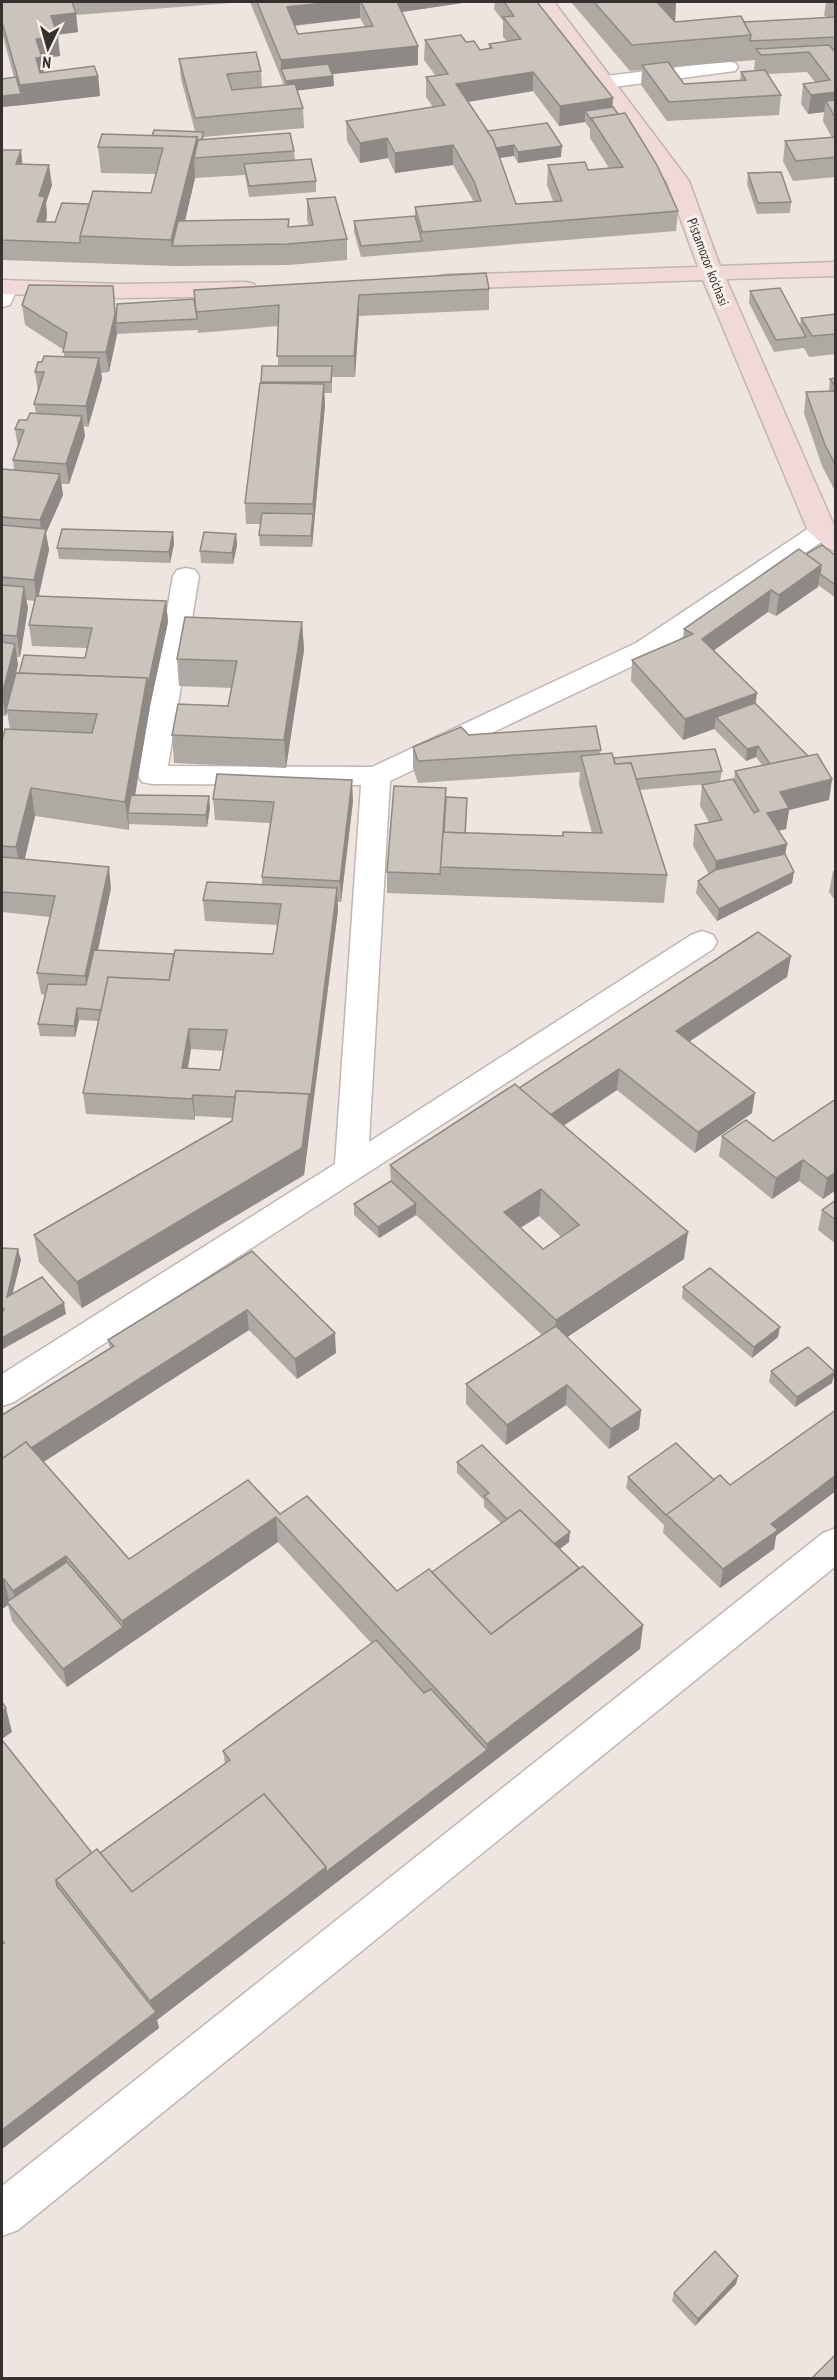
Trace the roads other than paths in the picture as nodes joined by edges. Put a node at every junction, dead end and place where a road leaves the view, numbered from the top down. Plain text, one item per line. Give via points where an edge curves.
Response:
1 (544, 2) edge
2 (728, 67) edge
3 (606, 82) junction
4 (836, 269) edge
5 (711, 273) junction
6 (425, 283) edge
7 (271, 288) edge
8 (3, 291) edge
9 (828, 537) edge
10 (186, 576) dead end
11 (376, 776) junction
12 (702, 942) dead end
13 (351, 1170) junction
14 (2, 1392) edge
15 (836, 1544) edge
16 (2, 2214) edge

1 - 3 street, Pistamozor ko'chasi
2 - 3 lane
3 - 5 street, Pistamozor ko'chasi via 678,181
4 - 5 street
5 - 6 street
5 - 9 street, Pistamozor ko'chasi
7 - 8 street
9 - 11 lane via 646,649
10 - 11 lane via 152,775
11 - 13 lane
12 - 13 lane
13 - 14 lane
15 - 16 lane

